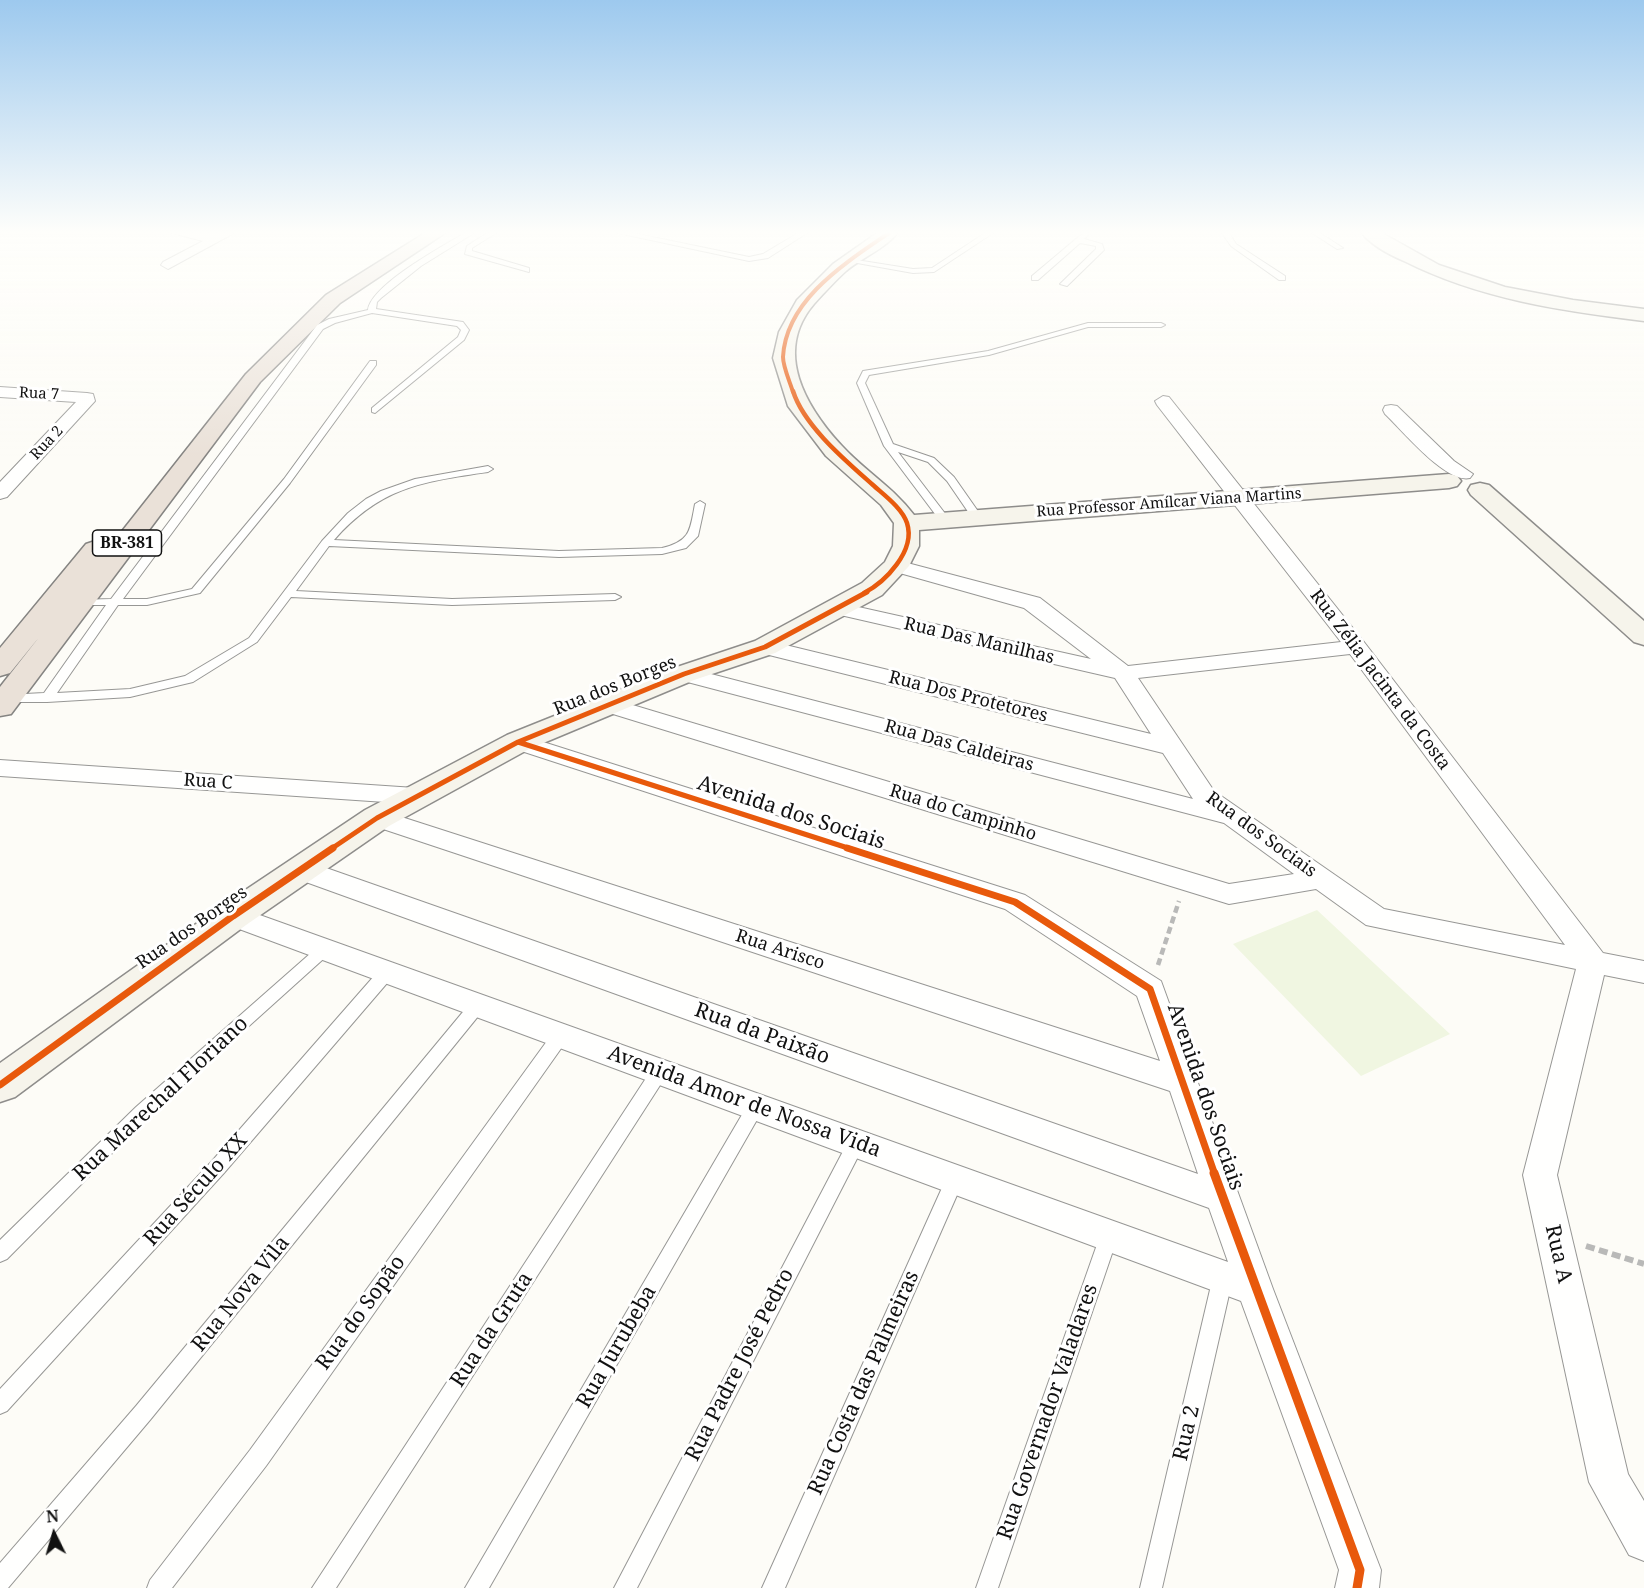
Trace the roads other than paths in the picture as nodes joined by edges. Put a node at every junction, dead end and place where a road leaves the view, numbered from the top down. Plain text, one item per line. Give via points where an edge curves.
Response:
1 (300, 307) edge
2 (324, 307) edge
3 (372, 307) edge
4 (802, 307) edge
5 (1591, 307) edge
6 (372, 311) junction
7 (1644, 315) edge
8 (1161, 325) dead end
9 (373, 363) dead end
10 (0, 392) edge
11 (79, 397) joint
12 (1163, 402) dead end
13 (375, 410) dead end
14 (1391, 410) dead end
15 (890, 446) junction
16 (488, 469) dead end
17 (1461, 483) junction
18 (0, 493) edge
19 (1241, 498) junction
20 (700, 504) dead end
21 (977, 517) junction
22 (945, 520) junction
23 (907, 523) junction
24 (326, 543) junction
25 (896, 566) junction
26 (288, 594) junction
27 (615, 597) dead end
28 (81, 602) junction
29 (112, 602) junction
30 (836, 608) junction
31 (1644, 636) edge
32 (765, 647) junction
33 (1356, 647) junction
34 (0, 667) edge
35 (684, 674) junction
36 (1123, 674) junction
37 (46, 698) junction
38 (3, 703) edge
39 (608, 705) junction
40 (518, 742) junction
41 (1172, 747) junction
42 (0, 768) edge
43 (415, 796) junction
44 (1234, 817) junction
45 (377, 818) junction
46 (302, 870) junction
47 (1321, 879) junction
48 (233, 916) junction
49 (325, 948) junction
50 (1593, 961) junction
51 (388, 971) junction
52 (1644, 972) edge
53 (478, 1005) junction
54 (561, 1035) junction
55 (660, 1071) junction
56 (1183, 1082) junction
57 (0, 1084) edge
58 (756, 1106) junction
59 (856, 1143) junction
60 (955, 1179) junction
61 (1223, 1198) junction
62 (1109, 1236) junction
63 (0, 1253) edge
64 (1239, 1283) junction
65 (0, 1404) edge
66 (1644, 1540) edge
67 (0, 1580) edge
68 (158, 1588) edge
69 (323, 1588) edge
70 (476, 1588) edge
71 (625, 1588) edge
72 (773, 1588) edge
73 (987, 1588) edge
74 (1151, 1588) edge
75 (1357, 1588) edge

1 - 34 highway, BR-381
2 - 28 highway, BR-381 via 253,378
3 - 6 lane
4 - 23 street via 789,332 783,358 796,401 834,451 890,500
5 - 7 street
6 - 13 lane via 460,324 465,330 461,338
6 - 29 lane via 320,327
8 - 15 lane via 1088,325 989,353 866,373 861,383
9 - 29 lane via 287,481 196,591 147,602
10 - 11 street, Rua 7
11 - 18 street, Rua 2 via 87,401
12 - 19 street, Rua Zélia Jacinta da Costa
14 - 17 street
15 - 21 lane via 931,460 951,479
15 - 22 lane
16 - 24 lane via 433,477 386,493 357,511
17 - 19 street, Rua Professor Amílcar Viana Martins
17 - 31 street
19 - 21 street, Rua Professor Amílcar Viana Martins
19 - 33 street, Rua Zélia Jacinta da Costa
20 - 24 lane via 694,534 682,546 662,550 559,554
21 - 22 street, Rua Professor Amílcar Viana Martins
22 - 23 street, Rua Professor Amílcar Viana Martins
23 - 25 street, Rua dos Borges via 906,546
24 - 26 lane
25 - 30 street, Rua dos Borges via 872,589
25 - 36 street, Rua dos Sociais via 1032,603
26 - 27 lane via 452,602
26 - 37 lane via 253,640 189,679 130,693
28 - 29 lane
28 - 38 highway, BR-381
29 - 37 lane
30 - 32 street, Rua dos Borges
30 - 36 street, Rua Das Manilhas
32 - 35 street, Rua dos Borges
32 - 41 street, Rua Dos Protetores
33 - 36 street, Rua Das Manilhas
33 - 50 street, Rua Zélia Jacinta da Costa
35 - 39 street, Rua dos Borges
35 - 44 street, Rua Das Caldeiras
36 - 41 street, Rua dos Sociais
37 - 38 lane
39 - 40 street, Rua dos Borges
39 - 47 street, Rua do Campinho via 1229,894
40 - 43 street, Rua dos Borges
40 - 56 street, Avenida dos Sociais via 1015,902 1150,989
41 - 44 street, Rua dos Sociais via 1205,797
42 - 43 street, Rua C
43 - 45 street, Rua dos Borges
44 - 47 street, Rua dos Sociais
45 - 46 street, Rua dos Borges
45 - 56 street, Rua Arisco
46 - 48 street, Rua dos Borges
46 - 61 street, Rua da Paixão
47 - 50 street, Rua dos Sociais via 1376,918
48 - 49 street, Avenida Amor de Nossa Vida
48 - 57 street, Rua dos Borges
49 - 51 street, Avenida Amor de Nossa Vida
49 - 63 lane, Rua Marechal Floriano via 142,1112
50 - 52 street, Rua dos Sociais
50 - 66 street, Rua A via 1540,1175 1609,1482
51 - 53 street, Avenida Amor de Nossa Vida
51 - 65 lane, Rua Século XX via 218,1167
53 - 54 street, Avenida Amor de Nossa Vida
53 - 67 lane, Rua Nova Vila
54 - 55 street, Avenida Amor de Nossa Vida
54 - 68 lane, Rua do Sopão via 258,1458
55 - 58 street, Avenida Amor de Nossa Vida
55 - 69 lane, Rua da Gruta
56 - 61 street, Avenida dos Sociais
58 - 59 street, Avenida Amor de Nossa Vida
58 - 70 lane, Rua Jurubeba
59 - 60 street, Avenida Amor de Nossa Vida
59 - 71 lane, Rua Padre José Pedro
60 - 62 street, Avenida Amor de Nossa Vida
60 - 72 lane, Rua Costa das Palmeiras
61 - 64 street, Avenida dos Sociais
62 - 64 street, Avenida Amor de Nossa Vida
62 - 73 lane, Rua Governador Valadares
64 - 74 lane, Rua 2
64 - 75 street, Avenida dos Sociais via 1360,1570

